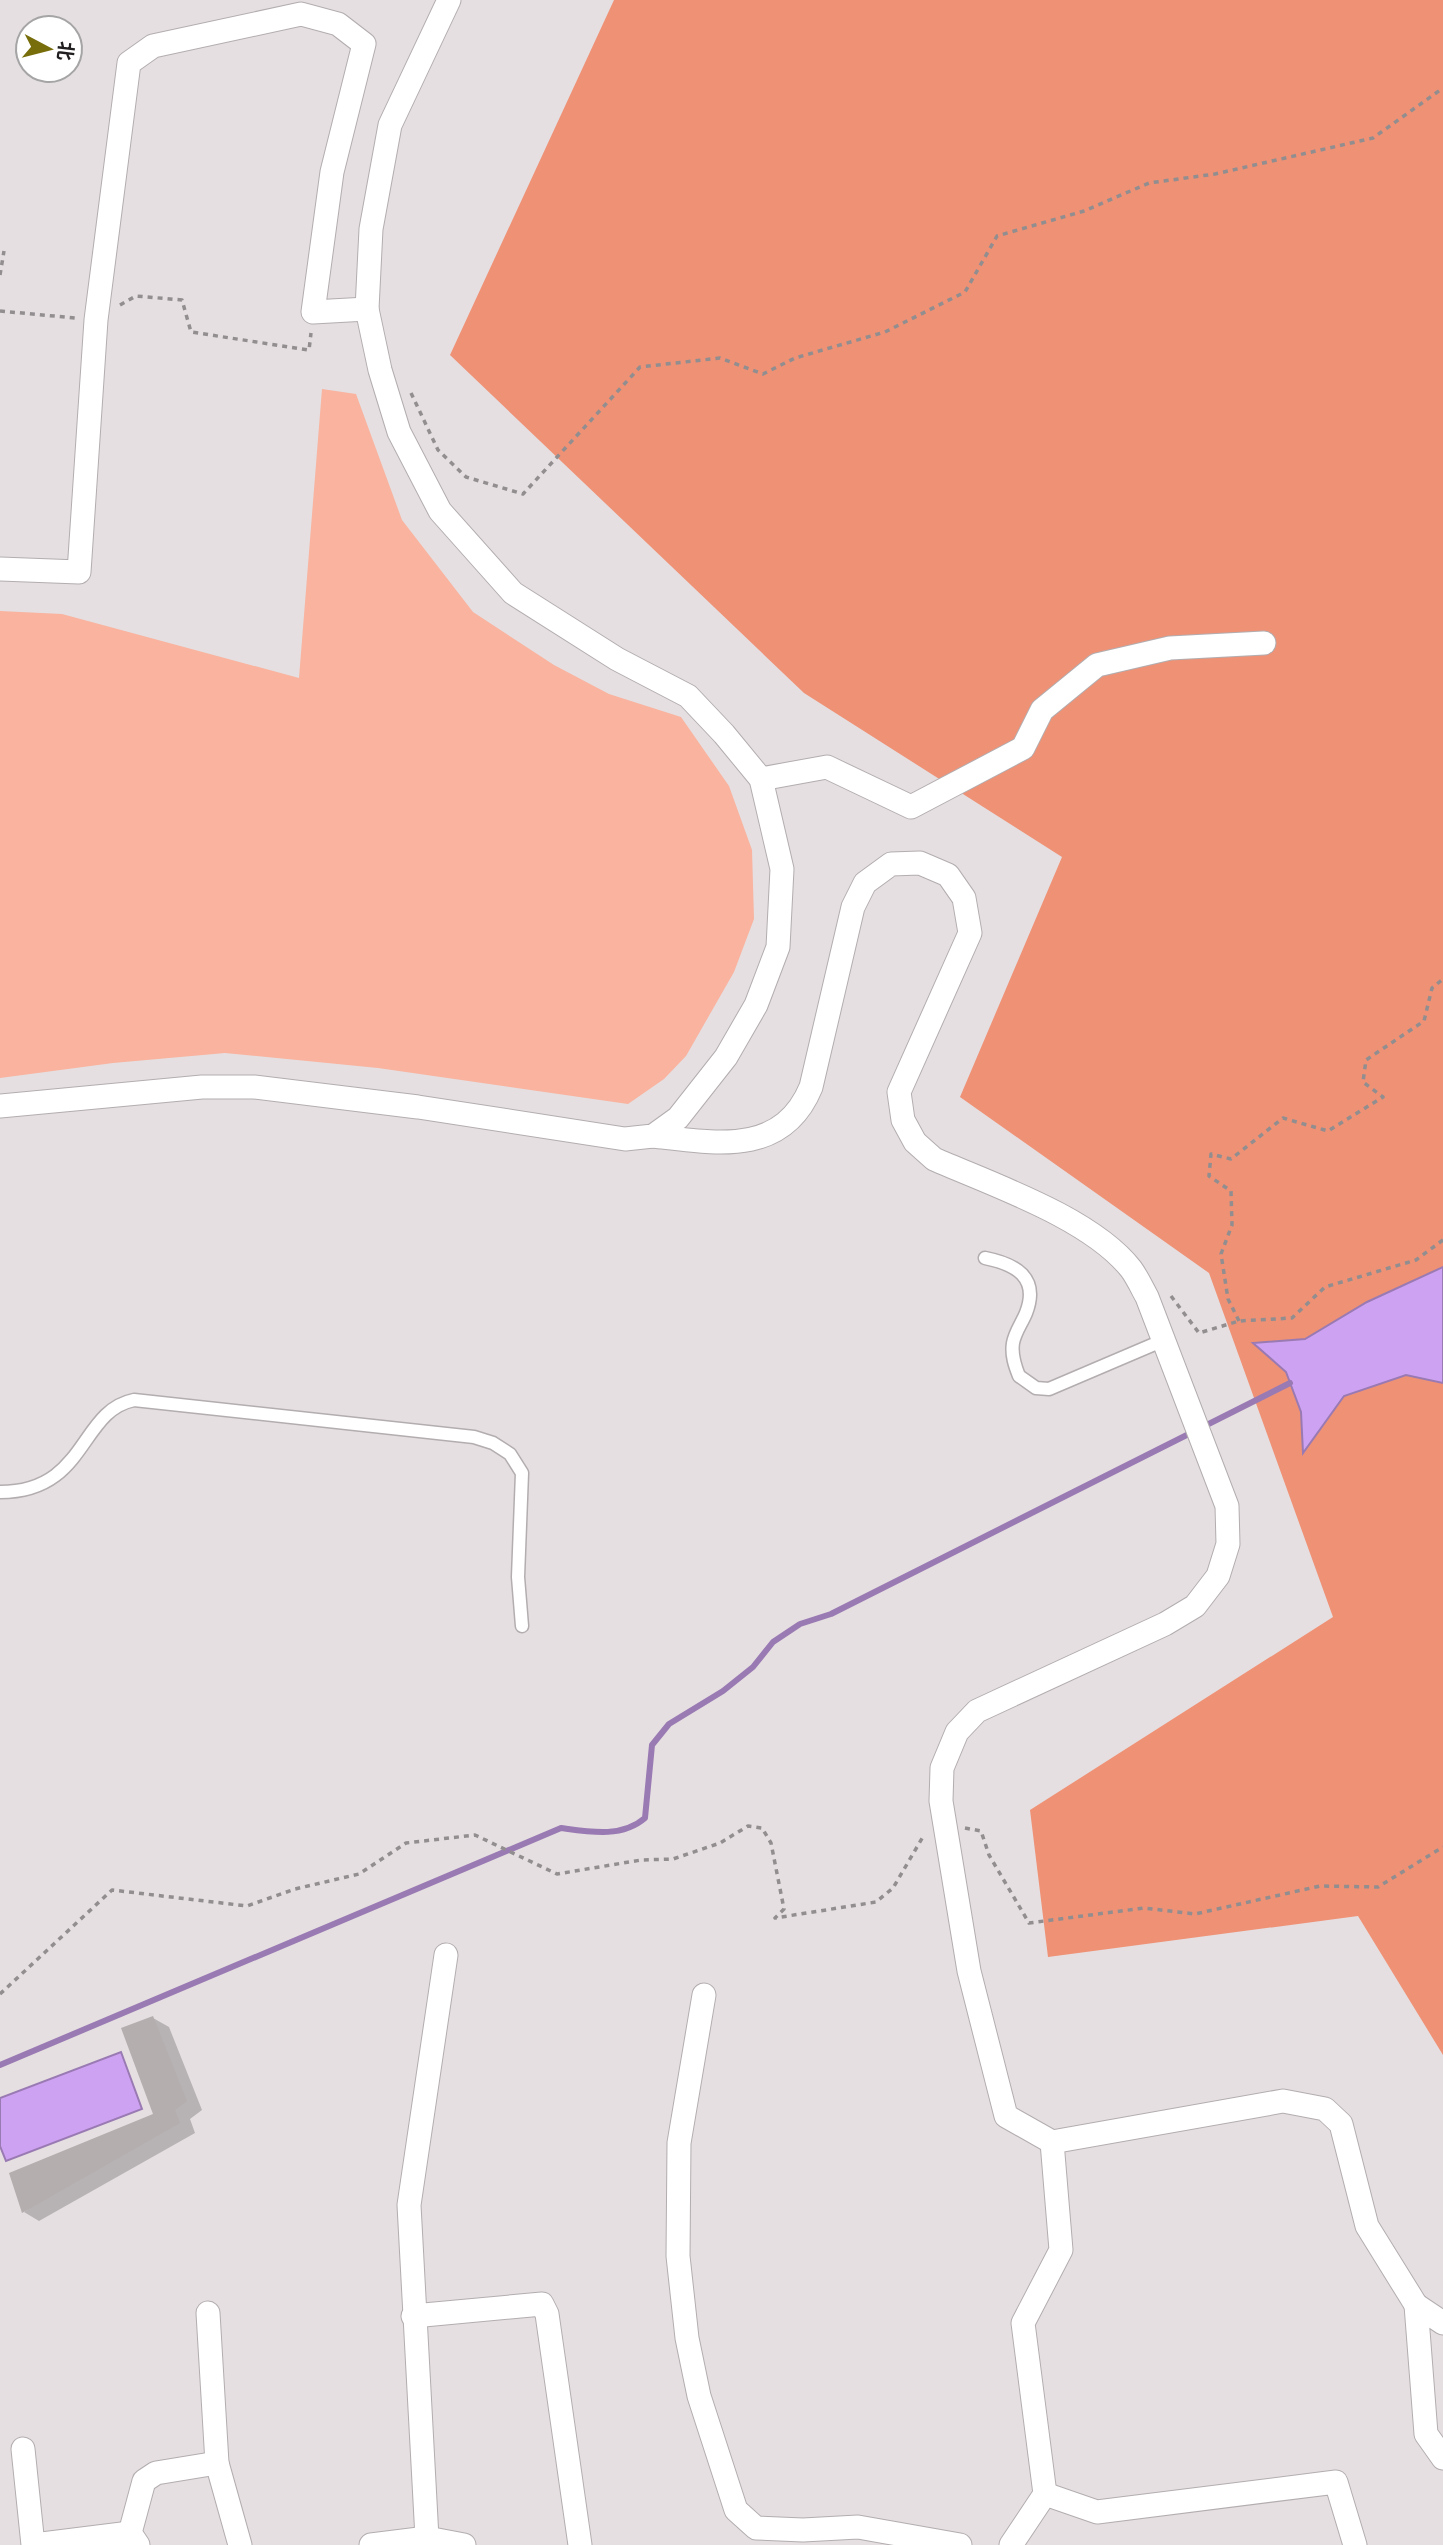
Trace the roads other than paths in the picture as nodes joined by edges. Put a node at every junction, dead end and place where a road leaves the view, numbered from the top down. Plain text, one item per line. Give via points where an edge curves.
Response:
1 (449, 0) edge
2 (367, 309) junction
3 (0, 569) edge
4 (1264, 643) dead end
5 (761, 779) junction
6 (0, 1106) edge
7 (653, 1136) junction
8 (985, 1258) dead end
9 (1164, 1340) junction
10 (0, 1492) edge
11 (522, 1626) dead end
12 (446, 1955) dead end
13 (704, 1995) dead end
14 (1052, 2142) junction
15 (1416, 2305) junction
16 (208, 2313) dead end
17 (414, 2316) junction
18 (1443, 2323) edge
19 (23, 2449) dead end
20 (1443, 2458) edge
21 (217, 2463) junction
22 (1045, 2494) junction
23 (427, 2538) junction
24 (134, 2539) edge
25 (34, 2545) edge
26 (240, 2545) edge
27 (371, 2545) edge
28 (464, 2545) edge
29 (580, 2545) edge
30 (960, 2545) edge
31 (1012, 2545) edge
32 (1355, 2545) edge

1 - 2 street via 390,125 371,229
2 - 3 street via 313,312 332,172 364,44 338,24 301,14 153,46 129,63 96,320 79,572
2 - 5 street via 400,432 440,511 513,593 618,659 688,696
4 - 5 street via 1170,648 1097,665 1042,710 1023,748 911,807 828,767
5 - 7 street via 782,869 778,947 756,1005 726,1057 678,1118
6 - 7 street via 202,1087 254,1087 625,1139
7 - 9 street via 722,1143 758,1139 785,1125 803,1105 811,1087 853,906 865,883 891,864 920,863 948,874 964,898 971,933 899,1092 903,1121 915,1142 934,1159 1072,1222 1102,1242 1131,1269
8 - 9 lane via 1005,1262 1028,1280 1030,1302 1012,1345 1019,1376 1035,1388 1049,1388
9 - 14 street via 1227,1506 1228,1544 1218,1576 1195,1606 1165,1624 977,1711 957,1732 943,1768 941,1801 969,1971 1006,2116
10 - 11 lane via 53,1478 78,1454 110,1410 134,1400 474,1437 510,1454 522,1473
12 - 17 street via 409,2205
13 - 30 street via 679,2143 678,2256 699,2396 736,2510 756,2528 858,2527
14 - 15 street via 1283,2101 1325,2109 1341,2124 1367,2226
14 - 22 street via 1061,2250 1023,2323
15 - 18 street
15 - 20 street via 1426,2434
16 - 21 street
17 - 23 street
17 - 29 street via 542,2304
19 - 25 street
21 - 24 street via 156,2473 144,2481
21 - 26 street
22 - 31 street
22 - 32 street via 1097,2512 1336,2482
23 - 27 street
23 - 28 street
24 - 25 street

